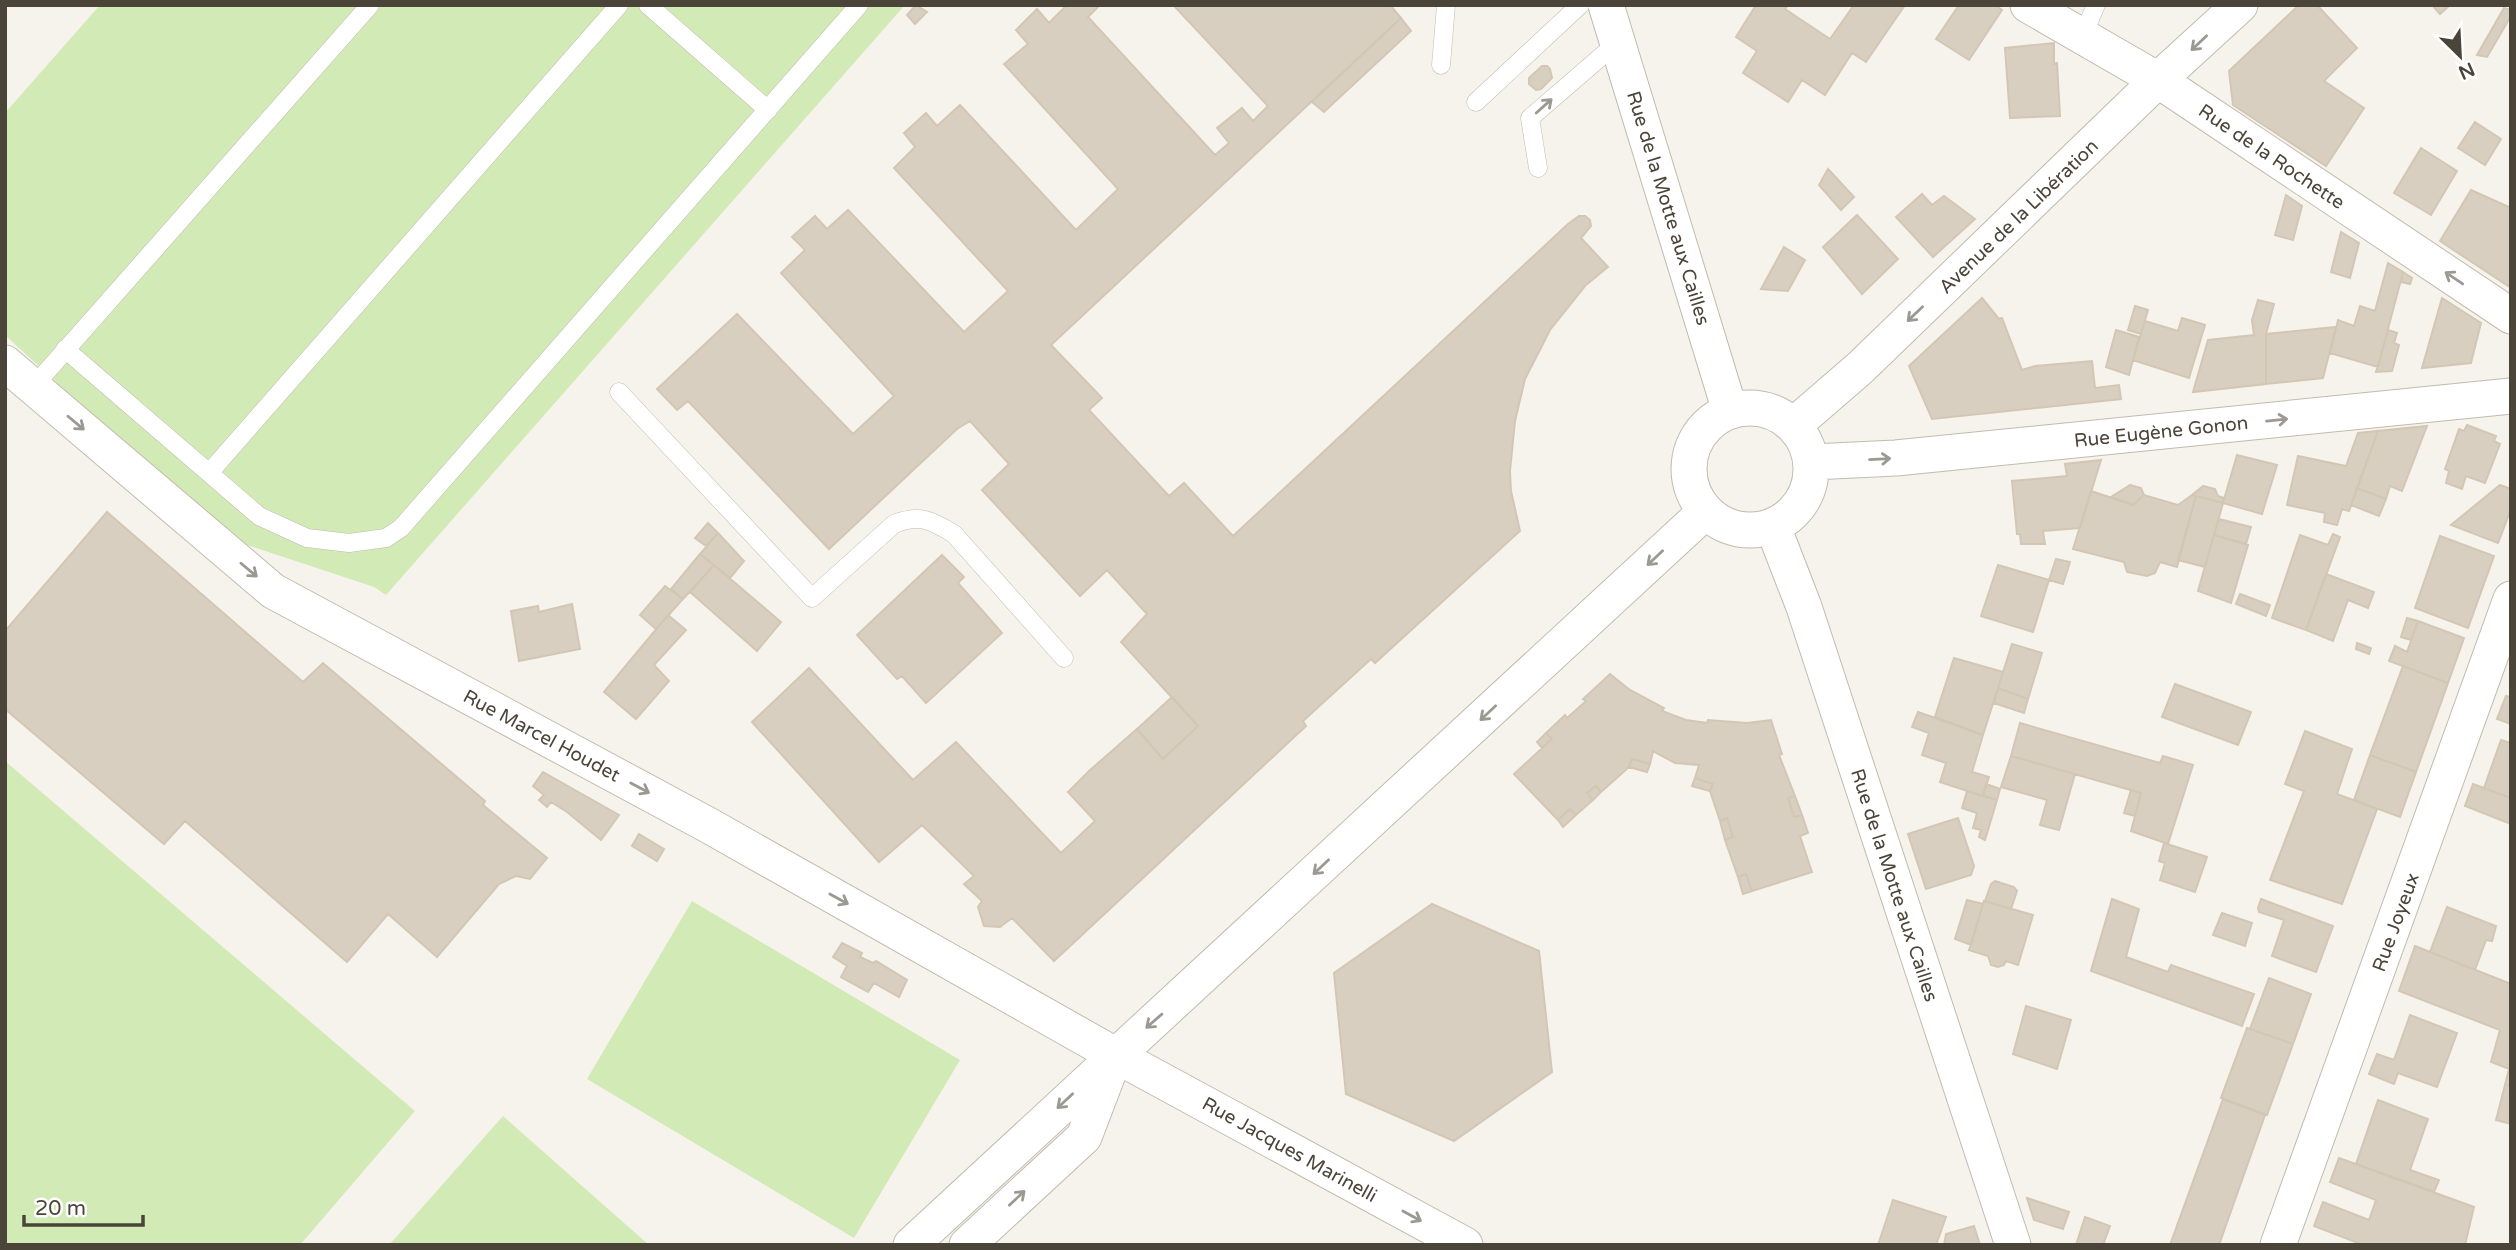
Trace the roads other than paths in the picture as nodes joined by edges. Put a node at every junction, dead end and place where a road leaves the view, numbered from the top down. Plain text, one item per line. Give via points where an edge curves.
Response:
1 (370, 5) edge
2 (619, 5) edge
3 (648, 5) edge
4 (859, 5) edge
5 (1446, 5) edge
6 (1580, 5) edge
7 (1606, 5) edge
8 (2028, 5) edge
9 (2240, 5) edge
10 (2089, 20) edge
11 (1618, 42) junction
12 (1441, 65) dead end
13 (2158, 80) junction
14 (1476, 102) dead end
15 (768, 110) junction
16 (1538, 168) dead end
17 (2511, 316) edge
18 (65, 349) junction
19 (5, 363) edge
20 (33, 387) junction
21 (619, 392) dead end
22 (2511, 396) edge
23 (1730, 411) junction
24 (1794, 425) junction
25 (1812, 462) junction
26 (209, 473) junction
27 (1705, 512) junction
28 (1773, 527) junction
29 (2511, 599) edge
30 (1064, 658) dead end
31 (1115, 1055) junction
32 (911, 1245) edge
33 (967, 1245) edge
34 (1465, 1245) edge
35 (2013, 1245) edge
36 (2278, 1245) edge

1 - 18 lane
2 - 26 lane
3 - 15 lane
4 - 15 lane
5 - 12 lane
6 - 14 lane
7 - 11 street, Rue de la Motte aux Cailles
8 - 10 street, Rue de la Rochette
9 -> 13 street, Avenue de la Libération
10 - 13 street, Rue de la Rochette
16 -> 11 lane via 1530,118
11 - 23 street, Rue de la Motte aux Cailles
17 -> 13 street, Rue de la Rochette
13 -> 24 street, Avenue de la Libération via 1860,368
15 - 26 lane via 401,528 386,538 349,543 307,538 259,516
18 - 20 lane
18 - 26 lane
19 - 20 street, Rue Marcel Houdet
20 -> 31 street, Rue Marcel Houdet via 273,591 708,825
21 - 30 lane via 812,598 894,524 923,519 954,534
25 -> 22 street, Rue Eugène Gonon via 1896,458
23 - 24 street via 1764,409
23 - 27 street via 1698,435 1690,455 1694,495
24 - 25 street
25 - 28 street via 1811,482 1803,501
27 - 28 street via 1737,530
27 -> 31 street
28 - 35 street, Rue de la Motte aux Cailles via 1804,607
29 - 36 street, Rue Joyeux
31 -> 32 street
33 -> 31 street via 1084,1136
31 -> 34 street, Rue Jacques Marinelli

